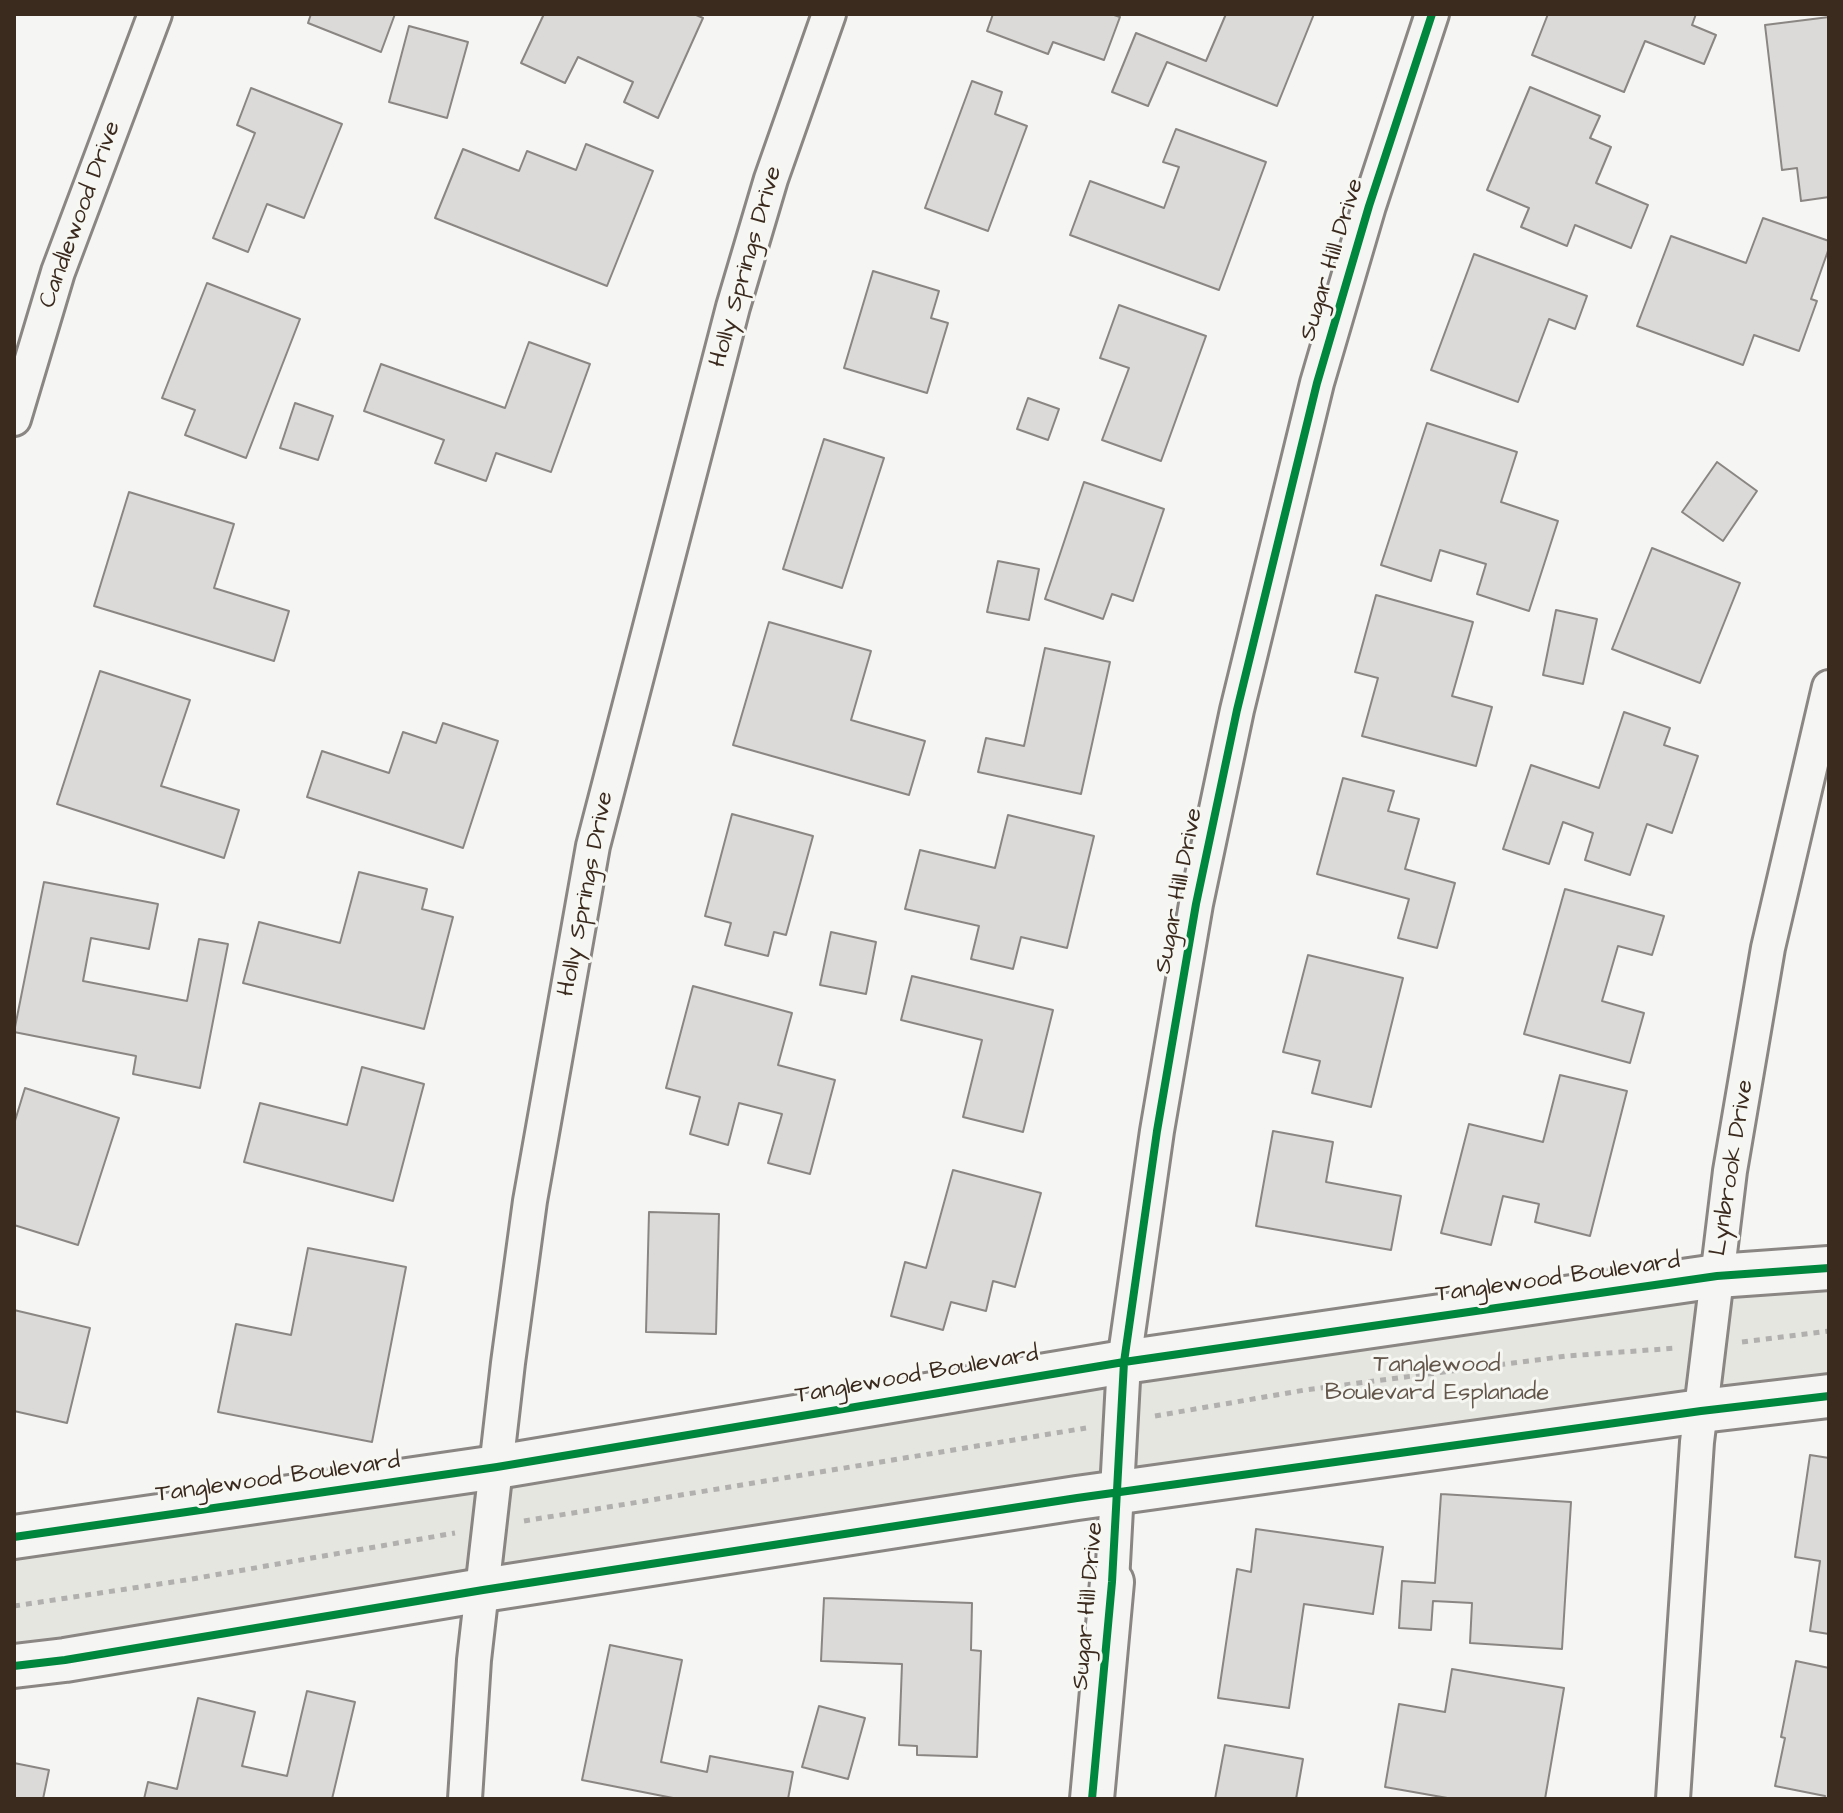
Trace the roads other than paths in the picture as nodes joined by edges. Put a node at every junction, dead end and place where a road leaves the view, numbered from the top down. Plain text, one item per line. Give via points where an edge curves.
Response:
1 (155, 14) edge
2 (829, 14) edge
3 (1432, 14) edge
4 (14, 419) edge
5 (1829, 687) edge
6 (1829, 1268) edge
7 (1717, 1276) junction
8 (1124, 1362) junction
9 (1829, 1396) edge
10 (1701, 1411) junction
11 (497, 1467) junction
12 (1118, 1492) junction
13 (14, 1537) edge
14 (1112, 1582) joint
15 (483, 1590) junction
16 (14, 1666) edge
17 (465, 1799) edge
18 (1092, 1799) edge
19 (1673, 1799) edge

1 - 4 street, Candlewood Drive via 58,272
2 - 11 street, Holly Springs Drive via 733,307 593,846 530,1201
3 - 8 street, Sugar Hill Drive via 1317,383 1237,710 1157,1131
5 - 7 street, Lynbrook Drive via 1768,948
6 - 7 street, Tanglewood Boulevard
7 - 8 street, Tanglewood Boulevard
7 - 10 street, Lynbrook Drive
8 - 11 street, Tanglewood Boulevard
8 - 12 street, Sugar Hill Drive
9 - 10 street
10 - 12 street
10 - 19 street, Lynbrook Drive
11 - 13 street, Tanglewood Boulevard
11 - 15 street, Holly Springs Drive
12 - 14 street, Sugar Hill Drive
12 - 15 street
14 - 18 street, Sugar Hill Drive
15 - 16 street
15 - 17 street, Holly Springs Drive

